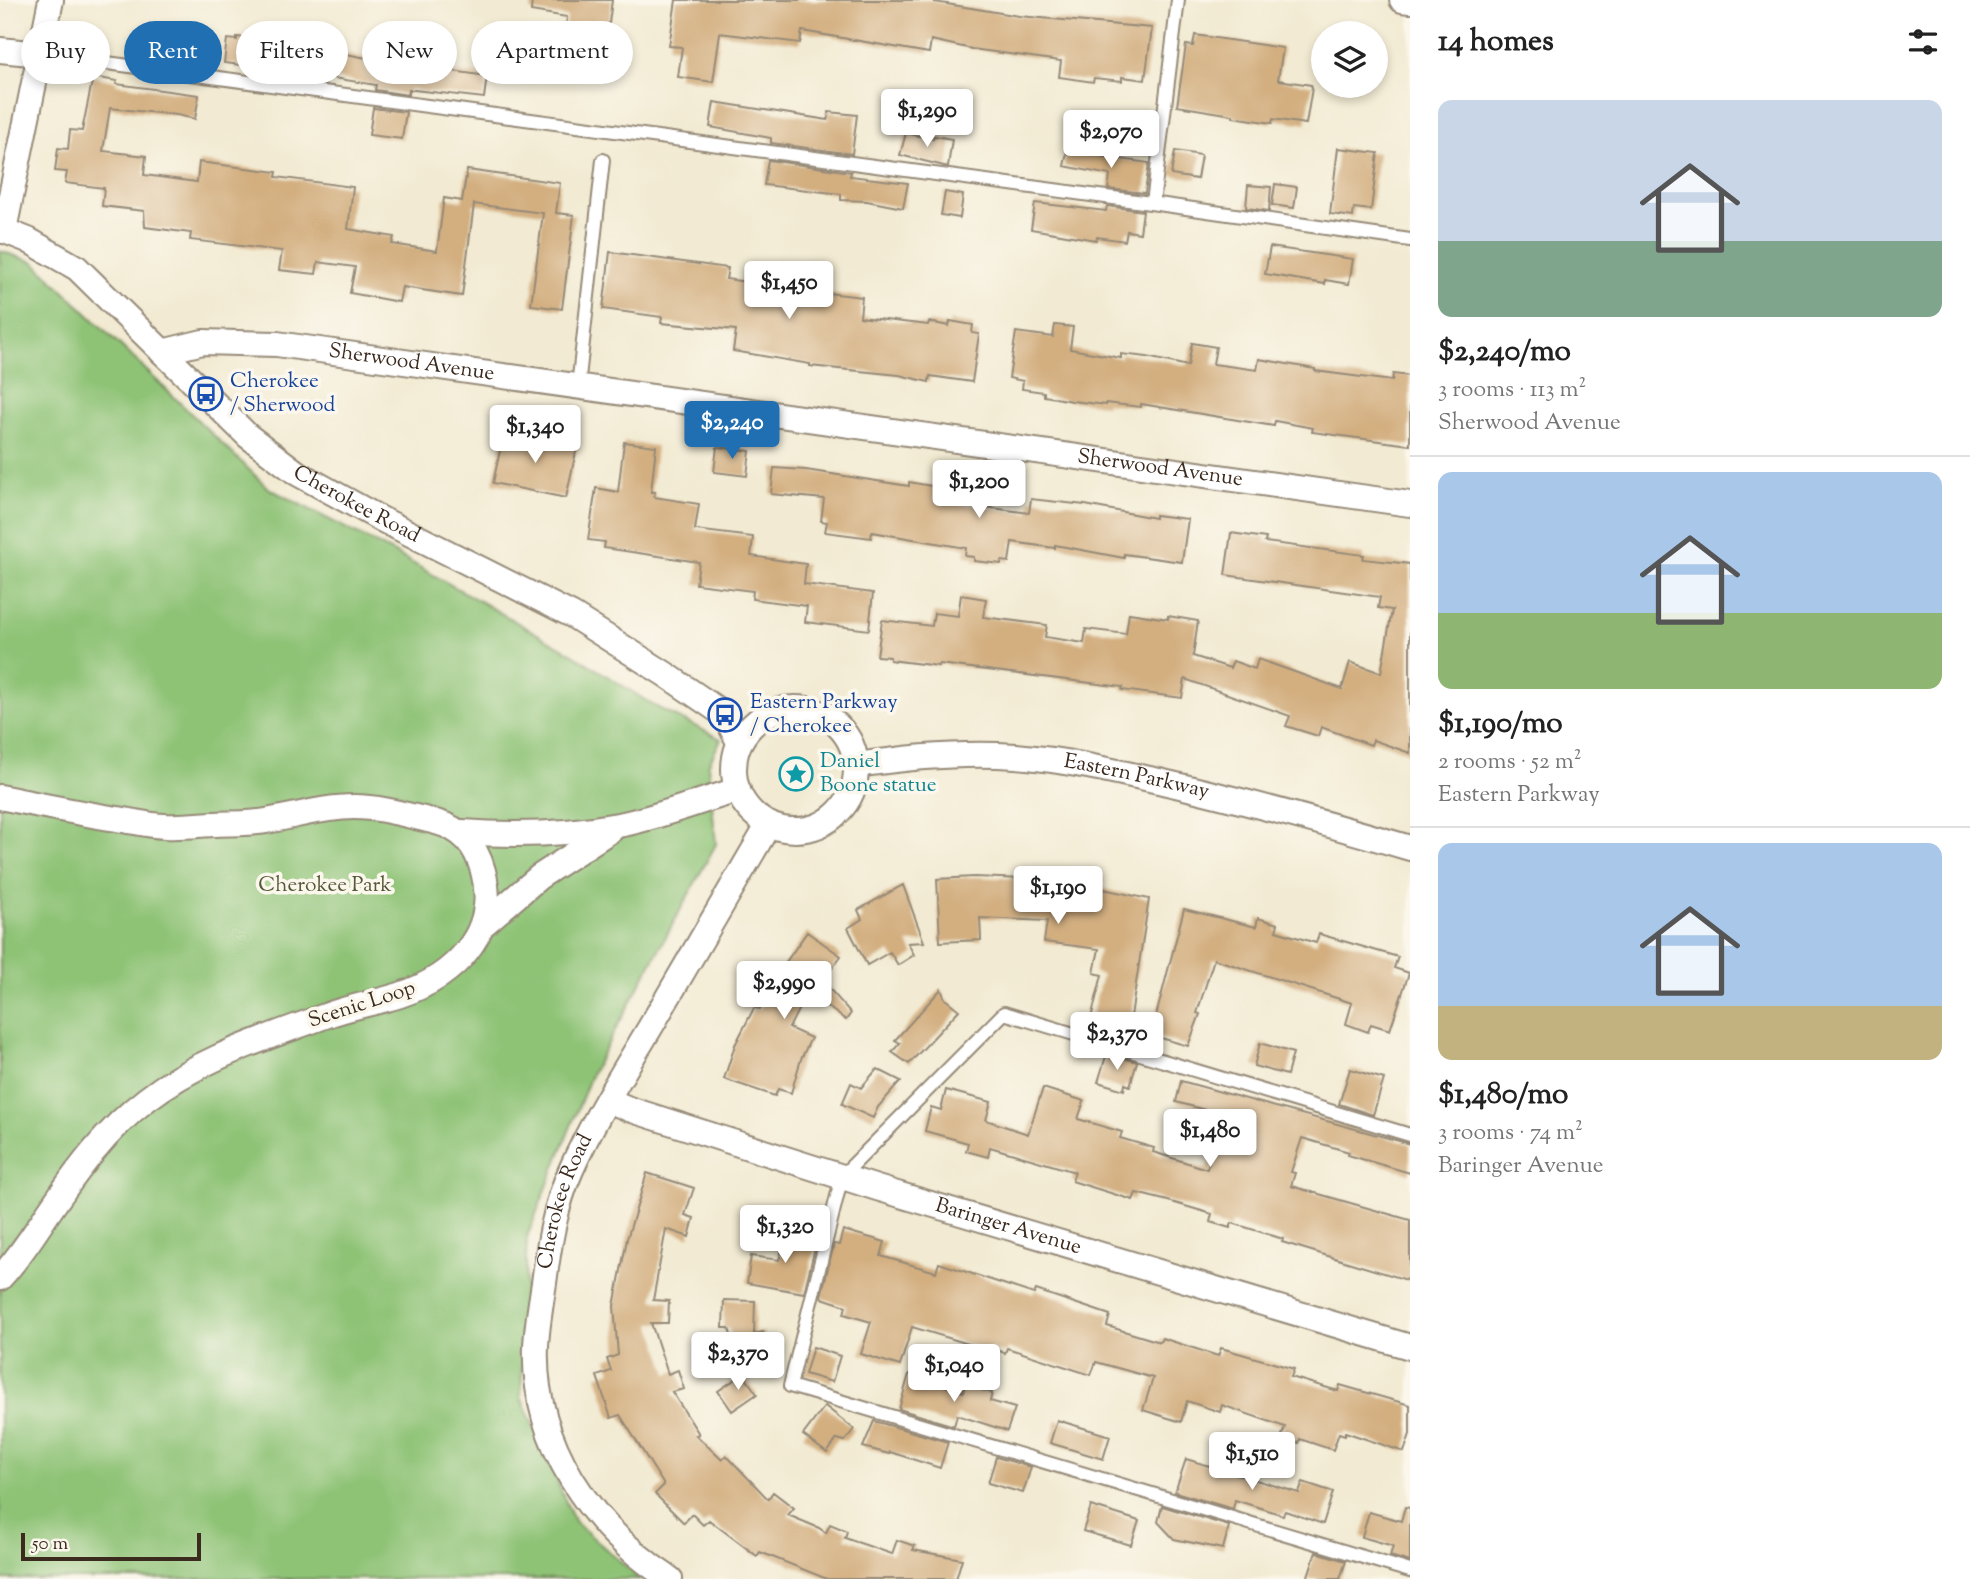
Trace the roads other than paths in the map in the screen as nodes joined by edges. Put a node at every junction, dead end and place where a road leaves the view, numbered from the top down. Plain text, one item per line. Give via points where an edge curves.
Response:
1 (51, 0) edge
2 (1178, 0) edge
3 (1402, 0) edge
4 (1410, 1) edge
5 (47, 21) edge
6 (0, 50) edge
7 (21, 52) edge
8 (110, 63) edge
9 (33, 84) edge
10 (603, 160) dead end
11 (1153, 203) junction
12 (1, 230) edge
13 (1410, 240) edge
14 (162, 352) junction
15 (578, 387) junction
16 (1410, 504) edge
17 (739, 742) junction
18 (857, 765) junction
19 (738, 790) junction
20 (0, 797) edge
21 (769, 824) junction
22 (621, 825) junction
23 (461, 832) junction
24 (1410, 849) edge
25 (484, 924) junction
26 (608, 1100) junction
27 (1410, 1135) edge
28 (842, 1176) junction
29 (0, 1278) edge
30 (1410, 1347) edge
31 (1410, 1571) edge
32 (670, 1579) edge

1 - 5 street
2 - 11 lane
3 - 4 street
6 - 7 street
8 - 11 lane
9 - 12 street
10 - 15 lane
11 - 13 lane
12 - 14 street, Cherokee Road via 77,268
14 - 15 street, Sherwood Avenue via 203,342 277,344
14 - 17 street, Cherokee Road via 248,436 297,473 572,615 725,715
15 - 16 street, Sherwood Avenue
17 - 18 street via 754,721 782,708 811,708 834,720 852,743
17 - 19 street via 733,770
18 - 21 street via 853,790 844,807 819,826 795,831
18 - 24 street, Eastern Parkway via 956,755 1088,765 1221,795
19 - 21 street via 751,812
19 - 22 street
20 - 23 street via 164,826 264,821 325,808 357,807 440,823
21 - 26 street, Cherokee Road
22 - 23 street via 528,836
22 - 25 street, Scenic Loop via 559,862
23 - 25 street via 474,848 486,883
25 - 29 street, Scenic Loop via 468,949 428,983 250,1043 190,1071 148,1098 78,1170
26 - 28 street, Baringer Avenue
26 - 32 street, Cherokee Road via 570,1171 551,1230 536,1346 538,1379 543,1413 573,1483 614,1533
27 - 28 lane via 1004,1013
28 - 30 street, Baringer Avenue
28 - 31 lane via 790,1386

